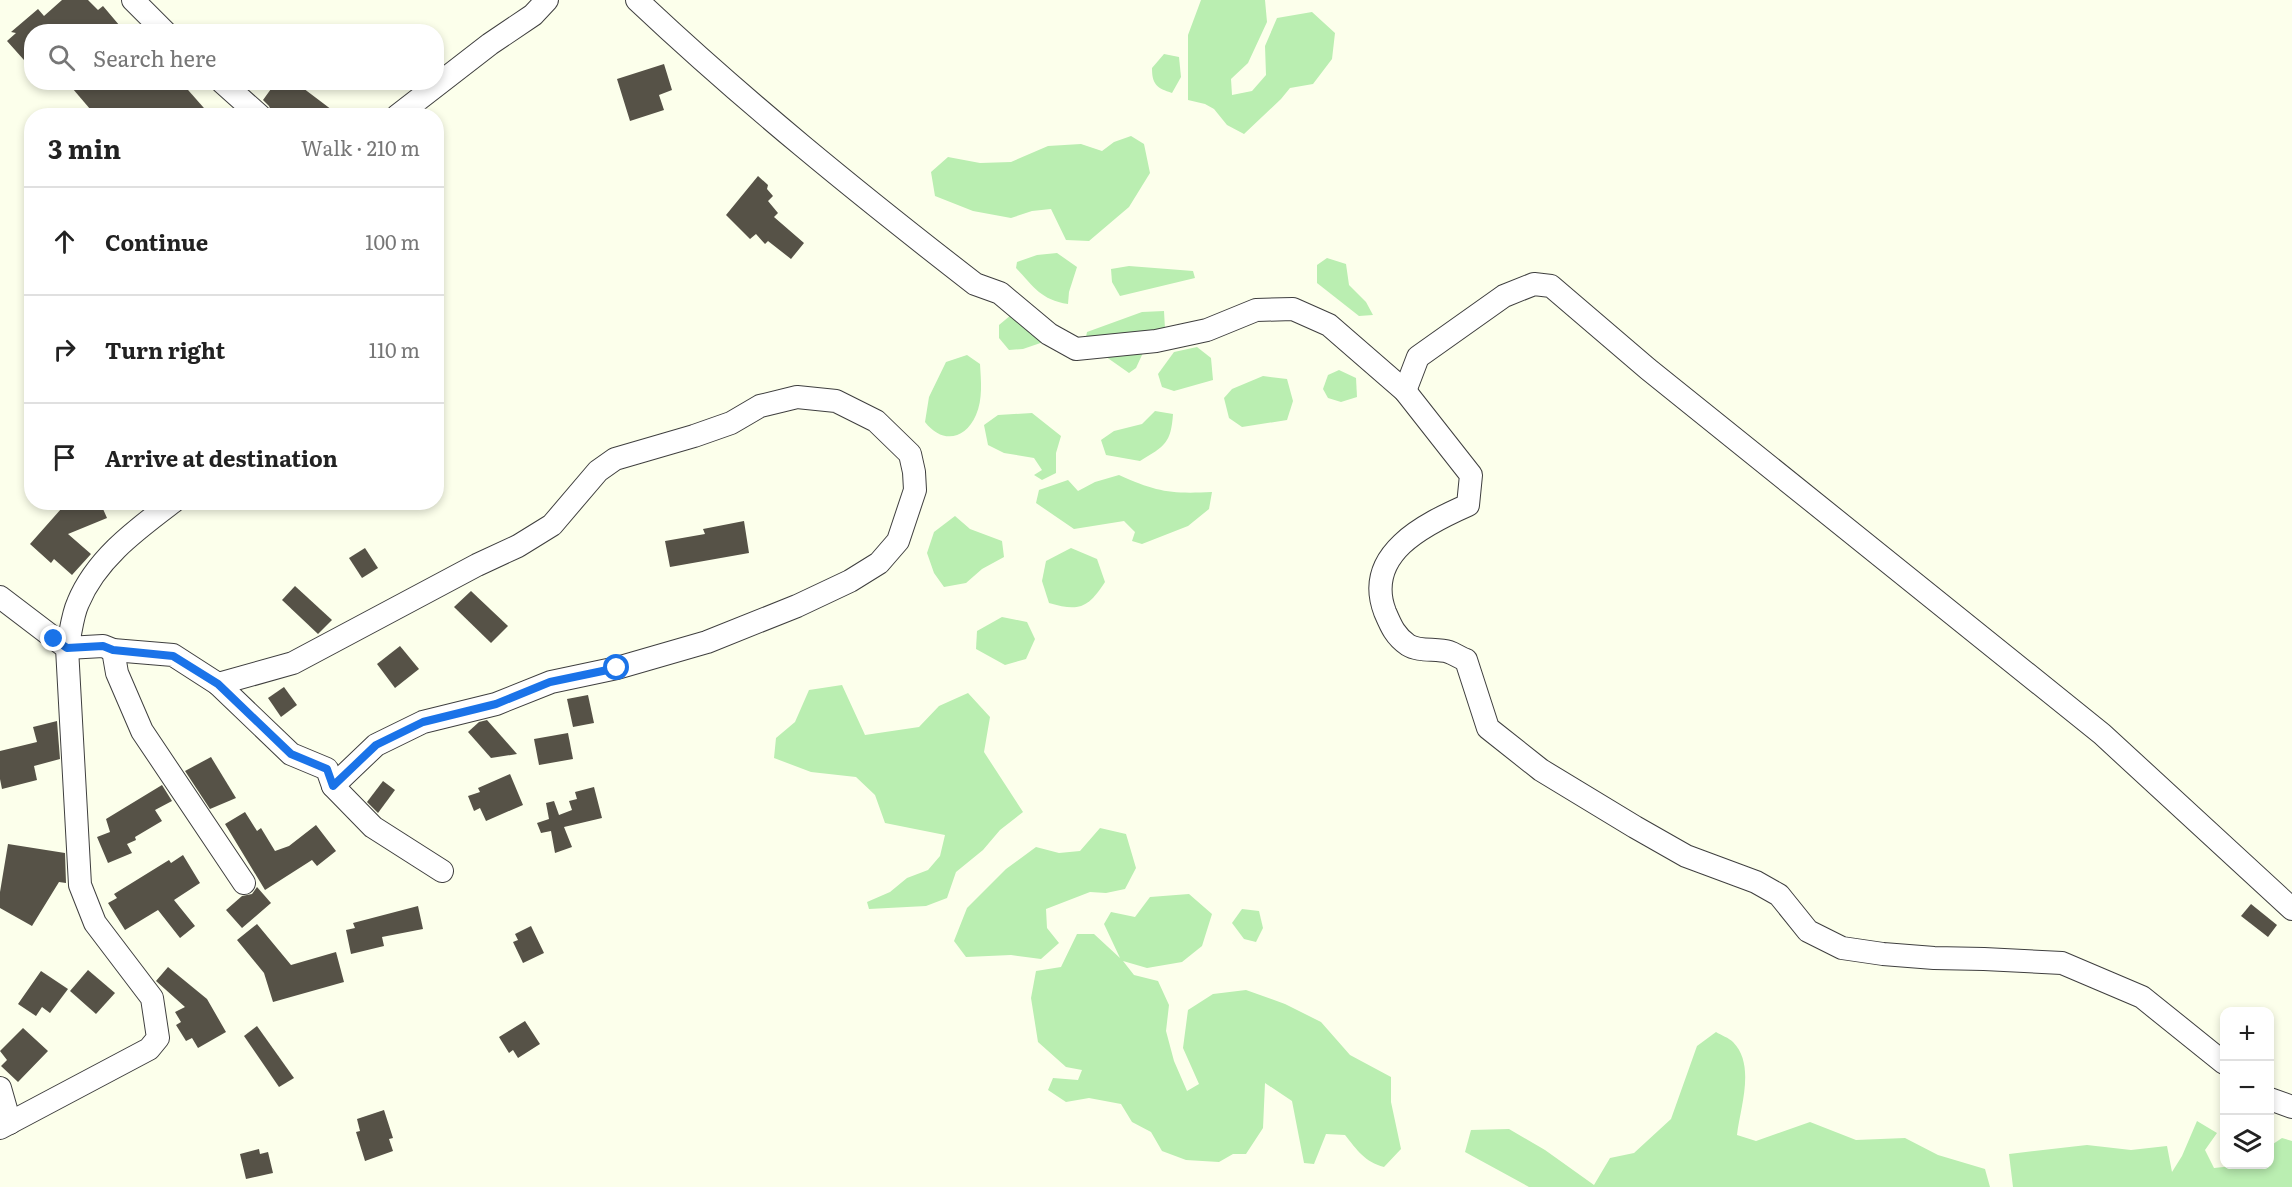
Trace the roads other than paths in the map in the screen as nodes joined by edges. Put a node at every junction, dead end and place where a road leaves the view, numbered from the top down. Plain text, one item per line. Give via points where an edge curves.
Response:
1 (133, 0) edge
2 (547, 0) edge
3 (637, 0) edge
4 (157, 24) edge
5 (444, 80) edge
6 (231, 90) edge
7 (431, 90) edge
8 (251, 108) edge
9 (407, 108) edge
10 (1405, 391) junction
11 (162, 510) edge
12 (0, 597) edge
13 (67, 648) junction
14 (113, 650) junction
15 (218, 684) junction
16 (333, 786) junction
17 (442, 871) dead end
18 (244, 883) dead end
19 (2292, 909) edge
20 (2222, 1061) edge
21 (0, 1088) edge
22 (2274, 1100) edge
23 (2292, 1107) edge
24 (5, 1125) edge

1 - 4 street
2 - 5 street via 533,15
3 - 10 street via 856,190 975,284 1000,293 1049,334 1076,349 1156,341 1207,330 1256,310 1293,309 1329,325
6 - 8 street
7 - 9 street
10 - 19 street via 1418,357 1504,296 1534,284 1551,286 1648,369 2102,734
10 - 20 street via 1471,475 1468,505 1432,521 1401,544 1384,566 1380,599 1394,632 1410,646 1448,652 1466,660 1488,728 1541,770 1635,827 1686,856 1756,882 1779,896 1808,931 1842,948 1934,958 2062,963 2142,997
11 - 13 street via 127,537 95,575 78,603
12 - 13 street
13 - 14 street via 103,646
13 - 24 street via 80,885 95,923 152,998 158,1038 149,1049
14 - 15 street via 173,656
14 - 18 street via 117,673 142,731
15 - 16 street via 291,754 327,769
15 - 16 street via 293,663 518,546 552,525 598,471 615,459 731,423 760,406 797,397 836,401 876,421 909,454 915,490 898,541 879,563 850,581 707,642 550,682 496,704 423,722 376,745
16 - 17 street via 373,827
21 - 24 street
22 - 23 street

